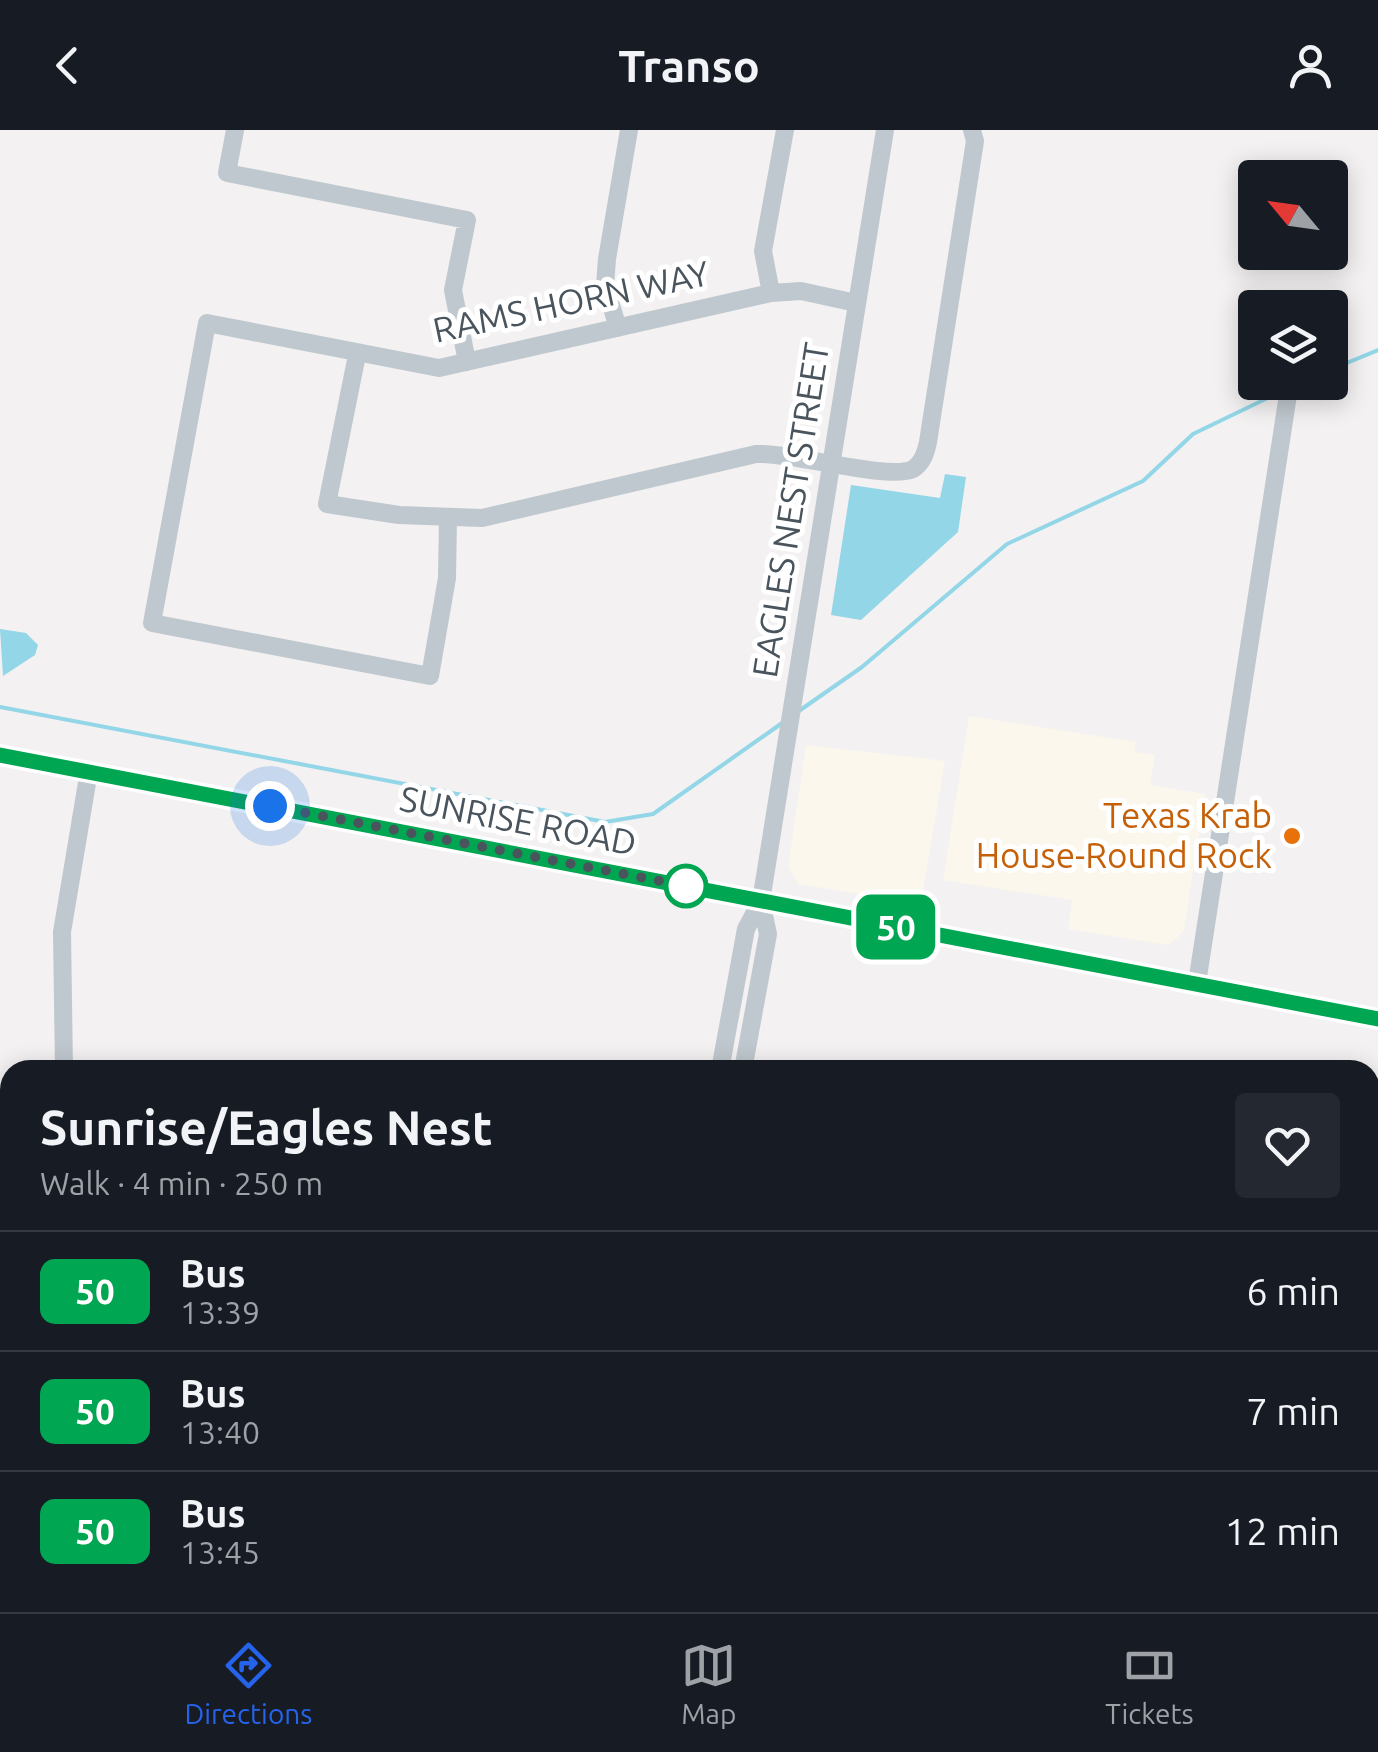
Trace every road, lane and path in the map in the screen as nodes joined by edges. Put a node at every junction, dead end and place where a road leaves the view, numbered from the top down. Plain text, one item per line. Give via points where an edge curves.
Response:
1 (235, 130) edge
2 (629, 130) edge
3 (785, 130) edge
4 (885, 130) edge
5 (972, 130) edge
6 (771, 293) junction
7 (856, 303) junction
8 (618, 328) junction
9 (357, 355) junction
10 (466, 362) junction
11 (1287, 400) edge
12 (832, 462) junction
13 (448, 518) junction
14 (0, 755) edge
15 (89, 771) junction
16 (761, 901) junction
17 (1197, 983) junction
18 (1378, 1019) edge
19 (64, 1060) edge
20 (722, 1060) edge
21 (745, 1060) edge

1 - 10 street via 227,173 468,220 454,290
2 - 8 street via 606,272
3 - 6 street via 764,251
4 - 7 street, EAGLES NEST STREET
5 - 12 street via 926,451 904,472
6 - 7 street, RAMS HORN WAY via 801,291
6 - 8 street, RAMS HORN WAY
7 - 12 street, EAGLES NEST STREET
8 - 10 street, RAMS HORN WAY
9 - 10 street, RAMS HORN WAY via 438,368
9 - 13 street via 327,504
9 - 13 street, RAMS HORN WAY via 207,323 152,623 430,676 447,578
11 - 17 street
12 - 13 street via 778,452 734,457 482,518
12 - 16 street, EAGLES NEST STREET
14 - 15 main road, SUNRISE ROAD
15 - 16 main road, SUNRISE ROAD
15 - 19 street via 62,932
16 - 17 main road, SUNRISE ROAD
16 - 20 street, EAGLES NEST STREET via 746,929
16 - 21 street, EAGLES NEST STREET via 768,934
17 - 18 main road, SUNRISE ROAD

